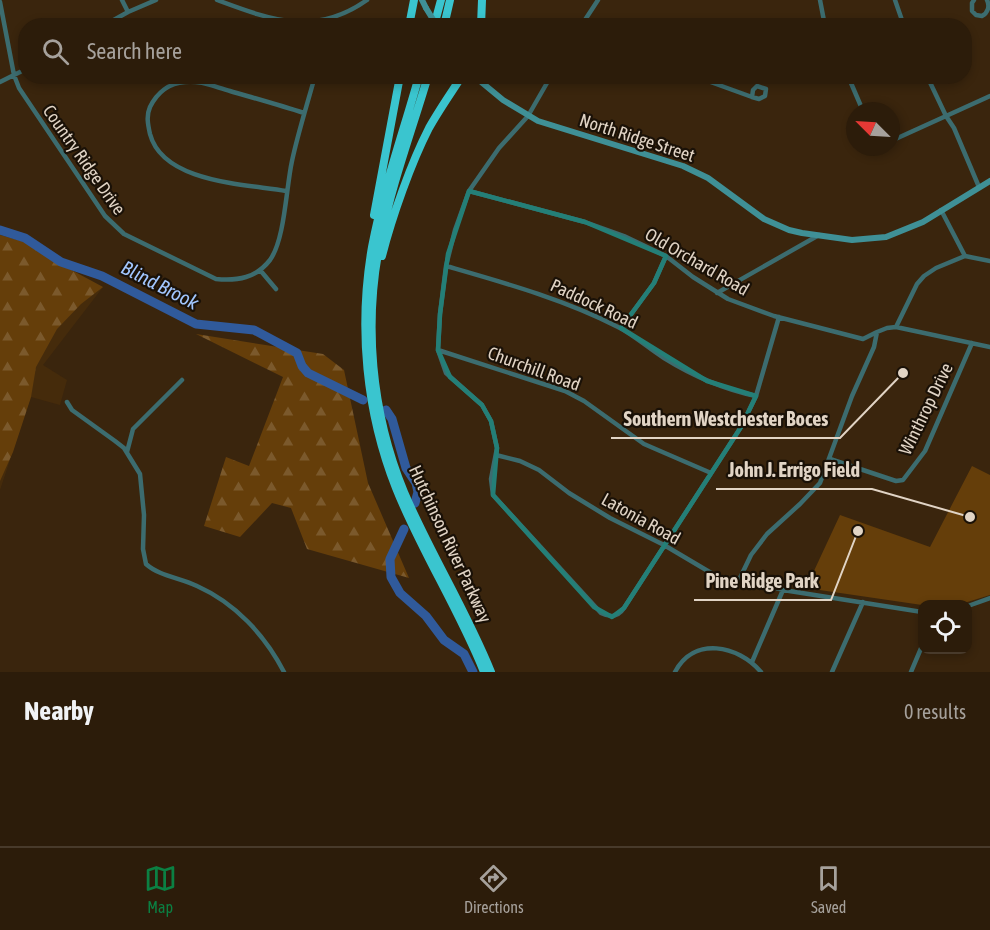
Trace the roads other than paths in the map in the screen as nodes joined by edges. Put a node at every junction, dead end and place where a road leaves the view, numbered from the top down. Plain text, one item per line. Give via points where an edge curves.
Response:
1 (122, 0) edge
2 (156, 0) edge
3 (217, 0) edge
4 (367, 0) edge
5 (414, 0) edge
6 (422, 0) edge
7 (441, 0) edge
8 (450, 0) edge
9 (482, 0) edge
10 (598, 0) edge
11 (820, 0) edge
12 (895, 0) edge
13 (974, 0) edge
14 (987, 0) edge
15 (0, 2) edge
16 (128, 12) junction
17 (117, 18) edge
18 (272, 18) edge
19 (337, 18) edge
20 (411, 18) edge
21 (432, 18) edge
22 (438, 18) edge
23 (446, 18) edge
24 (481, 18) edge
25 (586, 18) edge
26 (823, 18) edge
27 (901, 18) edge
28 (18, 73) edge
29 (14, 75) junction
30 (0, 82) edge
31 (18, 83) edge
32 (18, 84) edge
33 (172, 84) edge
34 (208, 84) edge
35 (313, 84) edge
36 (399, 84) edge
37 (417, 84) edge
38 (426, 84) edge
39 (457, 84) edge
40 (484, 84) edge
41 (546, 84) edge
42 (716, 84) edge
43 (851, 84) edge
44 (931, 84) edge
45 (990, 96) edge
46 (752, 97) dead end
47 (859, 102) edge
48 (304, 113) junction
49 (528, 116) junction
50 (946, 116) junction
51 (900, 137) edge
52 (990, 180) edge
53 (979, 187) junction
54 (286, 191) junction
55 (469, 191) junction
56 (941, 210) junction
57 (819, 235) junction
58 (666, 256) junction
59 (964, 256) junction
60 (990, 261) edge
61 (446, 266) junction
62 (260, 270) junction
63 (276, 289) dead end
64 (717, 293) junction
65 (366, 295) junction
66 (779, 317) junction
67 (896, 327) junction
68 (621, 328) junction
69 (372, 330) junction
70 (877, 332) junction
71 (972, 343) junction
72 (990, 347) edge
73 (438, 350) junction
74 (182, 380) dead end
75 (756, 396) junction
76 (67, 402) dead end
77 (127, 453) junction
78 (496, 455) junction
79 (830, 459) junction
80 (711, 473) junction
81 (664, 545) junction
82 (739, 580) junction
83 (453, 591) junction
84 (783, 591) junction
85 (990, 598) edge
86 (863, 602) junction
87 (972, 605) edge
88 (918, 611) edge
89 (919, 654) edge
90 (752, 662) junction
91 (284, 672) edge
92 (484, 672) edge
93 (491, 672) edge
94 (498, 672) edge
95 (675, 672) edge
96 (761, 672) edge
97 (832, 672) edge
98 (911, 672) edge

1 - 16 street
2 - 16 street
3 - 18 street
4 - 19 street
5 - 20 highway
6 - 21 street, bridge
7 - 22 highway
8 - 23 highway
9 - 24 highway
10 - 25 street
11 - 26 street
12 - 27 street
13 - 14 street via 972,11 982,16 988,8
15 - 29 street, Country Ridge Drive
16 - 17 street
28 - 29 street
29 - 30 street
29 - 31 street, Country Ridge Drive
32 - 62 street, Country Ridge Drive via 105,216 119,230 216,279 250,277
33 - 54 street via 153,100 148,112 151,138 158,151 181,168 206,178
34 - 48 street
35 - 48 street
36 - 65 highway via 368,247
37 - 65 highway, Hutchinson River Parkway via 378,221
38 - 69 highway, Hutchinson River Parkway via 383,229
39 - 69 highway via 423,140 395,215 380,266
40 - 49 street, North Ridge Street
41 - 49 street
42 - 46 street
43 - 47 street
44 - 50 street
45 - 50 street
48 - 54 street
49 - 55 street via 499,148
49 - 57 street, North Ridge Street via 683,166 708,178 764,219 789,230
50 - 51 street
50 - 53 street
52 - 53 street, North Ridge Street
53 - 56 street, North Ridge Street
54 - 62 street via 276,250
55 - 58 street, Old Orchard Road via 585,222
55 - 61 street
56 - 57 street, North Ridge Street via 906,230 874,239
56 - 59 street
57 - 64 street
58 - 64 street, Old Orchard Road
58 - 68 street via 654,283
59 - 60 street
59 - 67 street via 924,276
61 - 68 street, Paddock Road via 549,296
61 - 73 street
62 - 63 street
64 - 66 street, Old Orchard Road
65 - 92 highway, Hutchinson River Parkway via 368,379 387,462 407,514
66 - 70 street, Old Orchard Road via 863,339
66 - 75 street
67 - 70 street, Old Orchard Road
67 - 71 street
68 - 75 street, Paddock Road via 707,381
69 - 83 highway, Hutchinson River Parkway via 379,404 392,458 412,510
70 - 79 street
71 - 72 street
71 - 79 street, Winthrop Drive via 925,451 903,480
73 - 78 street via 446,374 486,410
73 - 80 street, Churchill Road via 565,390 639,441
74 - 77 street via 133,429
75 - 80 street
76 - 77 street
77 - 91 street via 142,483 146,564 213,594 238,612 270,646
78 - 81 street, Latonia Road via 539,470 610,518
78 - 81 street via 491,479 493,495 605,615 619,615
79 - 82 street via 820,483 766,534
80 - 81 street
81 - 82 street, Latonia Road via 711,575
82 - 84 street, Latonia Road
83 - 93 highway, Hutchinson River Parkway
83 - 94 highway
84 - 86 street, Latonia Road
84 - 90 street
85 - 87 street
86 - 88 street, Latonia Road
86 - 97 street
89 - 98 street
90 - 95 street via 732,651 703,649 681,663
90 - 96 street

